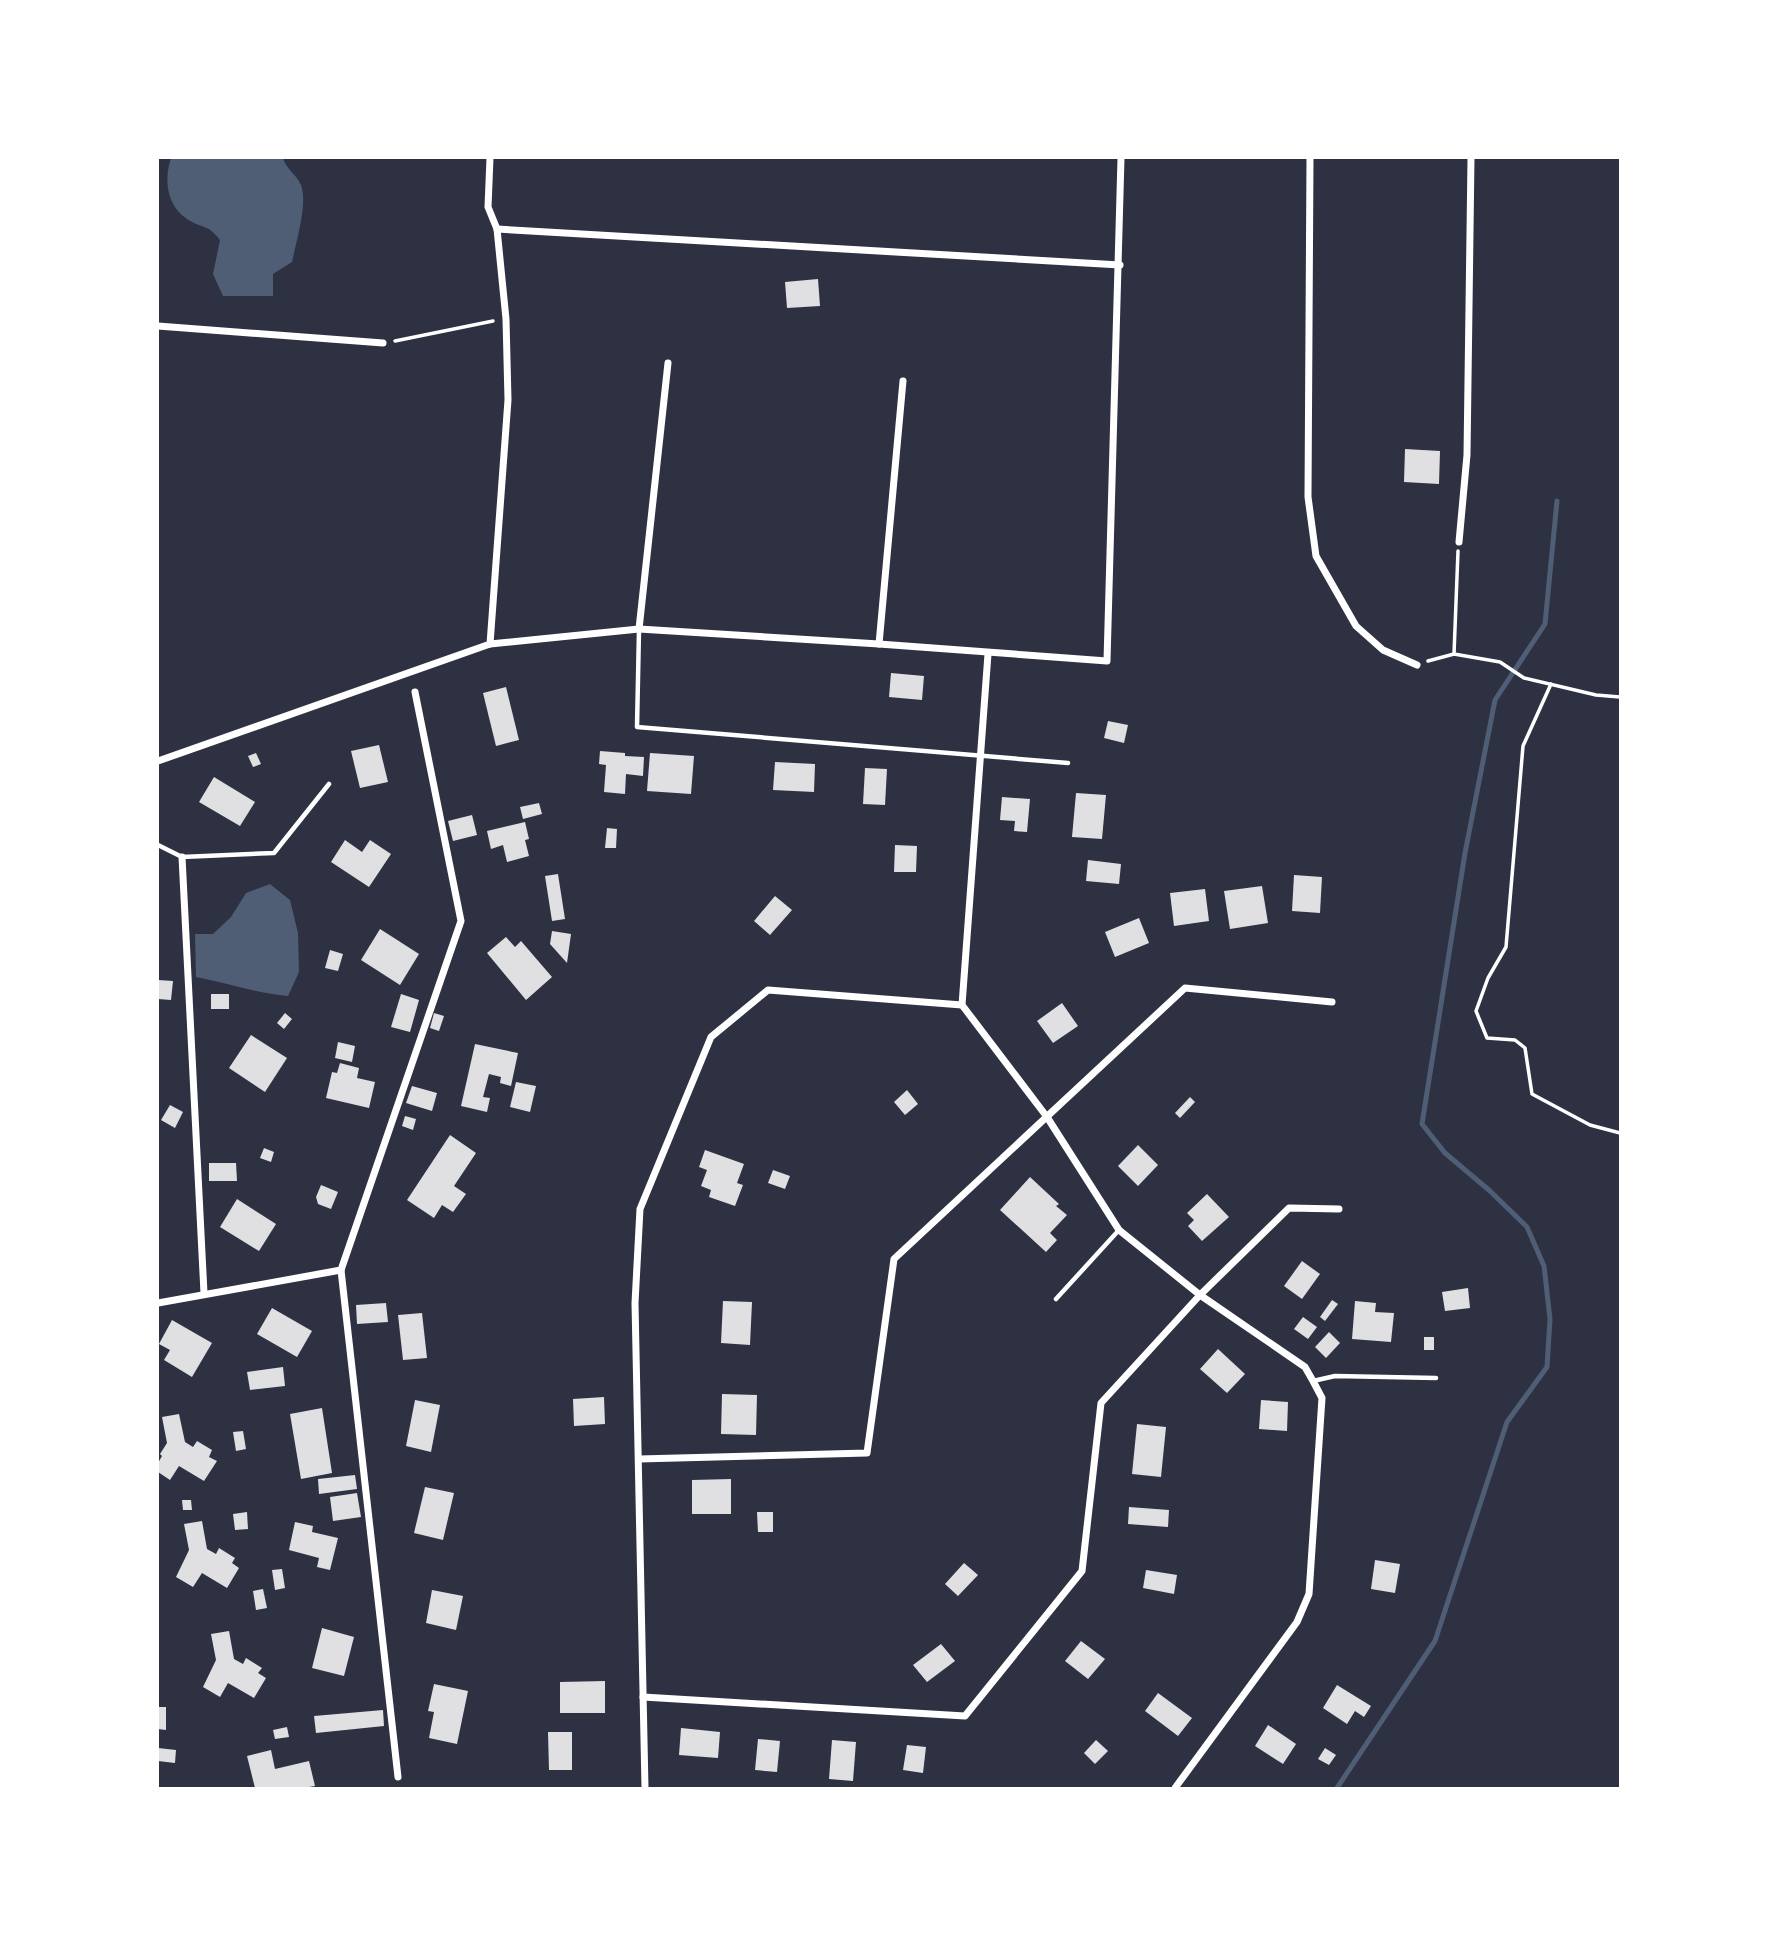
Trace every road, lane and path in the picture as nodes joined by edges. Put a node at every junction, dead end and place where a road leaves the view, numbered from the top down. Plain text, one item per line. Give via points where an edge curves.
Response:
1 (490, 158) edge
2 (1121, 158) edge
3 (1310, 158) edge
4 (1471, 158) edge
5 (496, 229) junction
6 (1120, 265) junction
7 (506, 319) junction
8 (158, 326) edge
9 (383, 343) joint
10 (667, 363) dead end
11 (903, 382) dead end
12 (1458, 542) joint
13 (639, 629) junction
14 (490, 644) junction
15 (879, 644) junction
16 (988, 654) junction
17 (1454, 654) junction
18 (1417, 665) joint
19 (1551, 684) junction
20 (415, 691) dead end
21 (1620, 697) edge
22 (981, 757) junction
23 (158, 761) edge
24 (1068, 763) dead end
25 (329, 783) dead end
26 (158, 845) edge
27 (182, 857) junction
28 (1332, 1002) dead end
29 (962, 1005) junction
30 (1047, 1116) junction
31 (1620, 1133) edge
32 (1339, 1209) dead end
33 (1119, 1230) junction
34 (341, 1270) junction
35 (204, 1293) junction
36 (1200, 1295) junction
37 (1056, 1299) dead end
38 (158, 1303) edge
39 (1436, 1378) dead end
40 (1313, 1381) junction
41 (639, 1459) junction
42 (643, 1697) junction
43 (398, 1777) dead end
44 (645, 1788) edge
45 (1174, 1788) edge

1 - 5 street via 488,207
2 - 6 street
3 - 18 street via 1308,498 1316,556 1356,626 1383,650
4 - 12 street via 1468,455
5 - 6 street
5 - 7 street
6 - 16 street via 1107,661
7 - 9 path
7 - 14 street via 508,400
8 - 9 street
10 - 13 street
11 - 15 street
12 - 17 path
13 - 14 street
13 - 15 street
13 - 22 lane via 637,727
14 - 23 street
15 - 16 street
16 - 22 street
17 - 18 path
17 - 19 path via 1500,662 1524,678
19 - 21 path
19 - 31 path via 1524,746 1506,947 1476,1011 1487,1038 1515,1040 1525,1048 1532,1094 1590,1125
20 - 34 street via 461,920
22 - 24 lane
22 - 29 street
25 - 27 lane via 274,853
26 - 27 lane
27 - 35 street
28 - 30 street via 1185,988
29 - 30 street
29 - 41 street via 768,990 711,1037 640,1209 635,1303
30 - 33 street
30 - 41 street via 894,1259 867,1452
32 - 36 street via 1289,1208
33 - 36 street
33 - 37 lane
34 - 35 street
34 - 43 street
35 - 38 street
36 - 40 street via 1305,1367
36 - 42 street via 1101,1404 1082,1570 965,1716
39 - 40 lane via 1335,1376
40 - 45 street via 1322,1398 1309,1594 1297,1622
41 - 42 street
42 - 44 street

